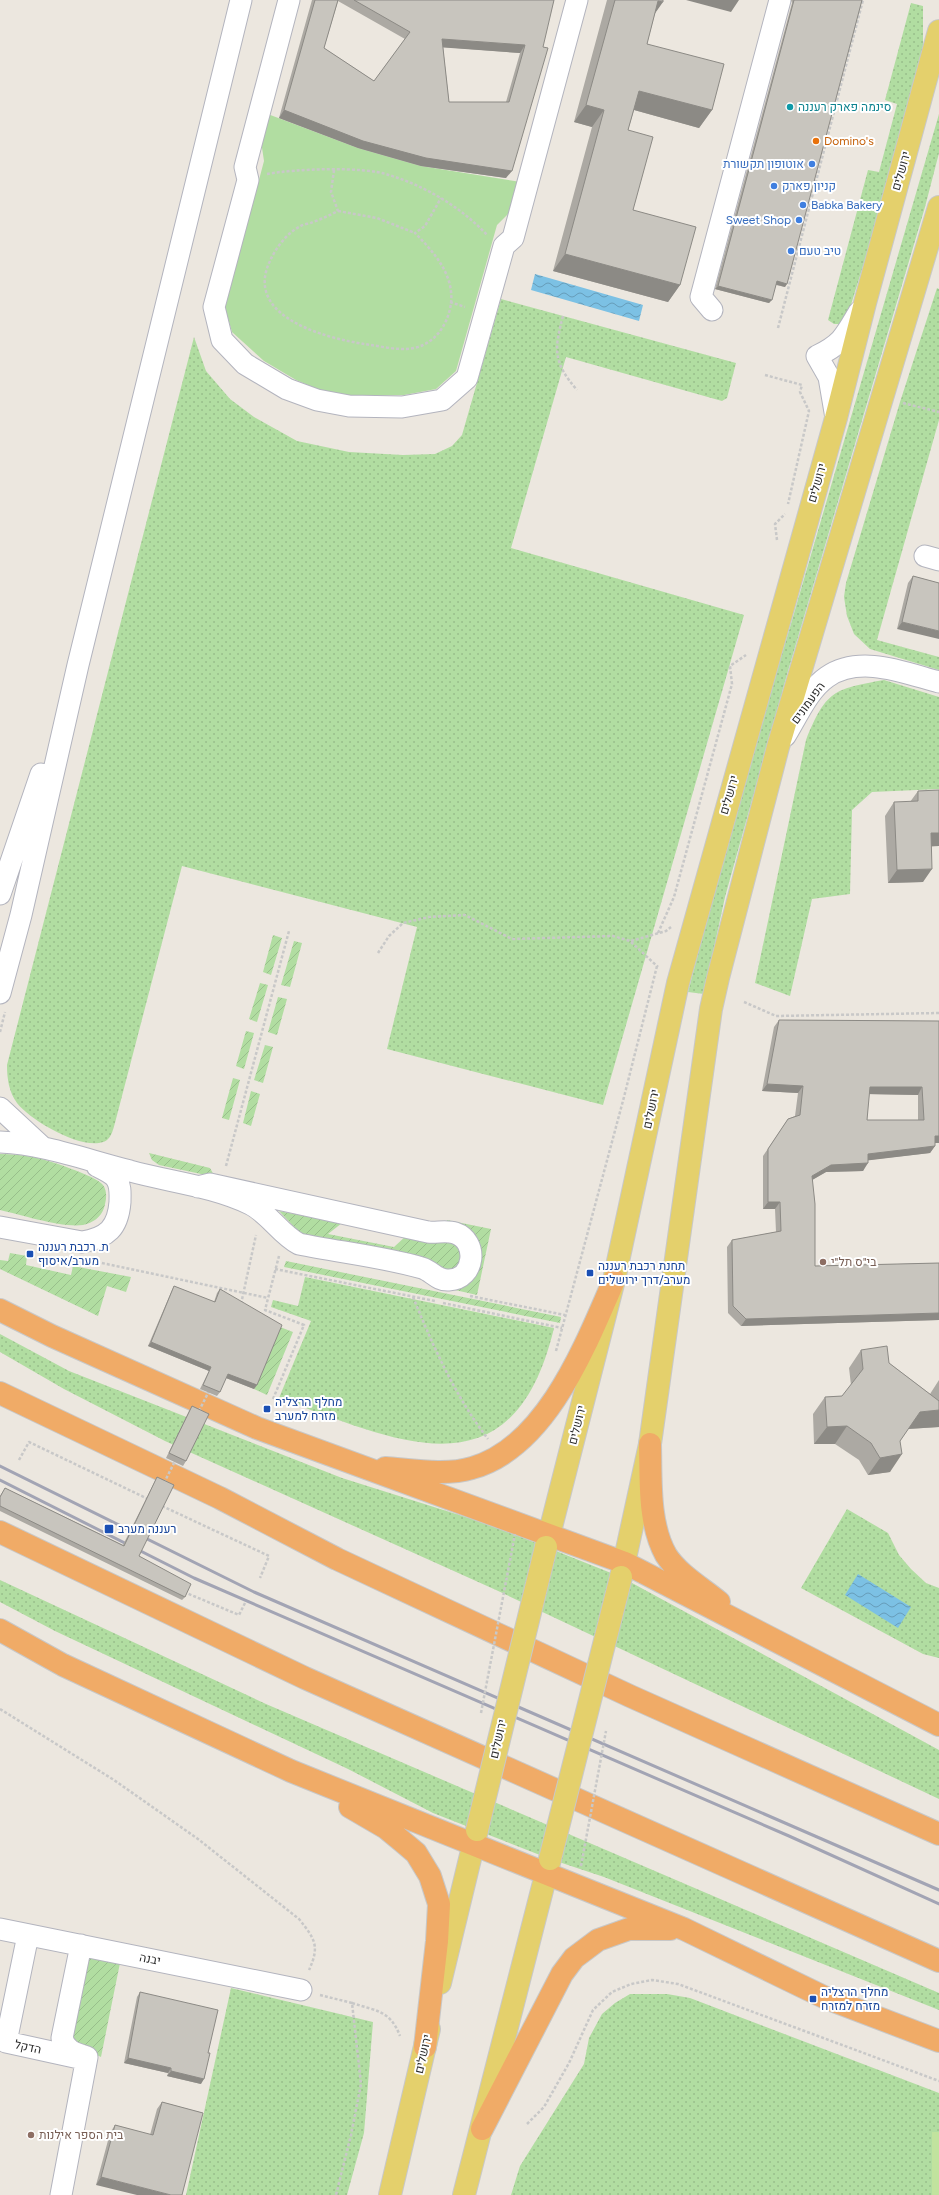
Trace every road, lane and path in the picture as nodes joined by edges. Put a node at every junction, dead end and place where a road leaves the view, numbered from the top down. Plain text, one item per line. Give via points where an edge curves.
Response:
1 (241, 0) edge
2 (289, 0) edge
3 (577, 0) edge
4 (591, 0) edge
5 (780, 0) edge
6 (863, 0) edge
7 (939, 31) edge
8 (559, 118) dead end
9 (334, 170) junction
10 (248, 180) junction
11 (441, 198) junction
12 (939, 207) edge
13 (338, 211) junction
14 (415, 234) junction
15 (504, 246) junction
16 (865, 303) junction
17 (712, 310) dead end
18 (563, 316) dead end
19 (778, 328) dead end
20 (765, 375) dead end
21 (578, 390) dead end
22 (897, 401) dead end
23 (939, 412) edge
24 (836, 418) junction
25 (776, 546) dead end
26 (749, 648) dead end
27 (78, 665) junction
28 (939, 682) edge
29 (778, 747) junction
30 (0, 894) edge
31 (675, 924) dead end
32 (288, 931) dead end
33 (658, 933) junction
34 (630, 941) junction
35 (378, 953) dead end
36 (657, 966) junction
37 (0, 993) edge
38 (675, 994) junction
39 (744, 1002) dead end
40 (939, 1013) edge
41 (0, 1108) edge
42 (0, 1142) edge
43 (40, 1146) junction
44 (81, 1157) junction
45 (224, 1173) dead end
46 (198, 1187) junction
47 (0, 1227) edge
48 (257, 1229) dead end
49 (279, 1253) dead end
50 (95, 1261) dead end
51 (275, 1268) junction
52 (614, 1280) junction
53 (244, 1294) junction
54 (413, 1296) junction
55 (268, 1298) junction
56 (241, 1306) edge
57 (0, 1310) edge
58 (562, 1328) junction
59 (555, 1354) dead end
60 (210, 1388) edge
61 (0, 1393) edge
62 (273, 1398) dead end
63 (196, 1417) edge
64 (490, 1442) dead end
65 (650, 1444) junction
66 (179, 1452) edge
67 (19, 1460) dead end
68 (358, 1466) junction
69 (162, 1488) edge
70 (150, 1500) edge
71 (159, 1504) edge
72 (0, 1532) edge
73 (515, 1534) dead end
74 (547, 1540) junction
75 (623, 1570) junction
76 (260, 1578) dead end
77 (181, 1591) edge
78 (246, 1601) dead end
79 (0, 1630) edge
80 (755, 1631) junction
81 (0, 1709) edge
82 (480, 1718) dead end
83 (939, 1725) edge
84 (291, 1771) junction
85 (939, 1834) edge
86 (475, 1837) junction
87 (547, 1867) junction
88 (0, 1929) edge
89 (684, 1929) junction
90 (28, 1935) junction
91 (81, 1945) junction
92 (939, 1961) edge
93 (301, 1990) junction
94 (352, 2003) junction
95 (400, 2036) dead end
96 (939, 2041) edge
97 (425, 2048) junction
98 (87, 2058) junction
99 (939, 2081) edge
100 (527, 2124) dead end
101 (482, 2129) junction
102 (61, 2195) edge
103 (336, 2195) edge
104 (390, 2195) edge
105 (464, 2195) edge

1 - 27 street
2 - 10 street via 245,167
3 - 15 street via 513,238
4 - 8 street
5 - 17 street via 701,297
6 - 19 path
7 - 16 main road, ירושלים
9 - 10 path via 268,173
9 - 11 path via 388,174
9 - 13 path via 331,192
10 - 15 street via 214,307 222,340 245,364 287,389 317,400 349,406 402,407 442,400 467,378
11 - 14 path via 424,226
11 - 15 path via 463,212 492,240
12 - 29 main road
13 - 14 path via 377,218
13 - 14 path via 298,227 275,249 265,281 267,295 279,314 300,326 346,341 394,348 418,347 442,330 450,308 451,291 445,270 434,251
16 - 24 main road, ירושלים
16 - 24 street via 844,338 834,348 816,356 829,377
18 - 21 path via 556,352 559,365
20 - 25 path via 802,384 800,392 809,410 785,516 775,524 778,539
22 - 23 path
24 - 38 main road, ירושלים
26 - 33 path via 747,655 730,666 732,684 674,897
27 - 30 street
27 - 37 street via 21,915
28 - 29 street, הפעמונים via 893,669 864,666 828,676 808,699
29 - 65 main road via 711,1008
31 - 33 path
32 - 45 path
33 - 34 path
34 - 35 path via 613,936 512,939 464,915 429,917 403,923 389,936
34 - 36 path
36 - 38 path
36 - 58 path
38 - 52 main road, ירושלים
39 - 40 path via 776,1016
41 - 43 street
42 - 43 street
43 - 44 street
44 - 46 street via 130,1172
44 - 47 street via 117,1179 121,1190 115,1226 95,1240 82,1242
46 - 46 street via 258,1208 290,1239 299,1244 423,1268 442,1280 461,1276 472,1258 468,1242 455,1233 428,1232 210,1184
48 - 53 path
49 - 51 path
50 - 53 path via 154,1272
51 - 54 path
51 - 55 path
52 - 68 highway via 573,1371 551,1406 523,1437 500,1456 472,1468 451,1471
52 - 74 main road, ירושלים
53 - 55 path
53 - 56 path
54 - 58 path
54 - 64 path via 449,1378
55 - 62 path via 265,1310 304,1325
57 - 68 highway via 52,1336 258,1428
58 - 59 path
60 - 63 path, bridge
61 - 85 highway via 220,1498 337,1559 637,1699
65 - 75 main road
65 - 80 highway via 652,1497 660,1540 667,1556 678,1569
66 - 69 path, bridge
67 - 70 path via 29,1442
68 - 74 highway
71 - 76 path via 268,1556
72 - 92 highway via 305,1678
73 - 82 path, bridge
74 - 75 highway
74 - 86 main road, ירושלים, bridge
75 - 80 highway
75 - 87 main road, bridge
77 - 78 path via 239,1615
79 - 84 highway via 63,1665
80 - 83 highway
81 - 93 path via 120,1784 198,1839 299,1919 312,1935 316,1955
84 - 86 highway
84 - 97 highway via 386,1828 416,1853 430,1876 438,1904 438,1919
86 - 87 highway
86 - 97 main road, ירושלים
87 - 89 highway
87 - 101 main road
88 - 90 street, יבנה
89 - 96 highway via 826,1998
89 - 101 highway via 629,1929 598,1940 574,1958 562,1974
90 - 91 street, יבנה
90 - 98 street, הדקל via 6,2042
91 - 93 street, יבנה
91 - 98 street via 62,2038 65,2047
93 - 94 path
94 - 95 path via 385,2014 395,2023
94 - 103 path via 361,2084
97 - 104 main road, ירושלים
98 - 102 street
99 - 100 path via 678,1984 652,1980 631,1984 612,1992 593,2010 569,2063 544,2107
101 - 105 main road

